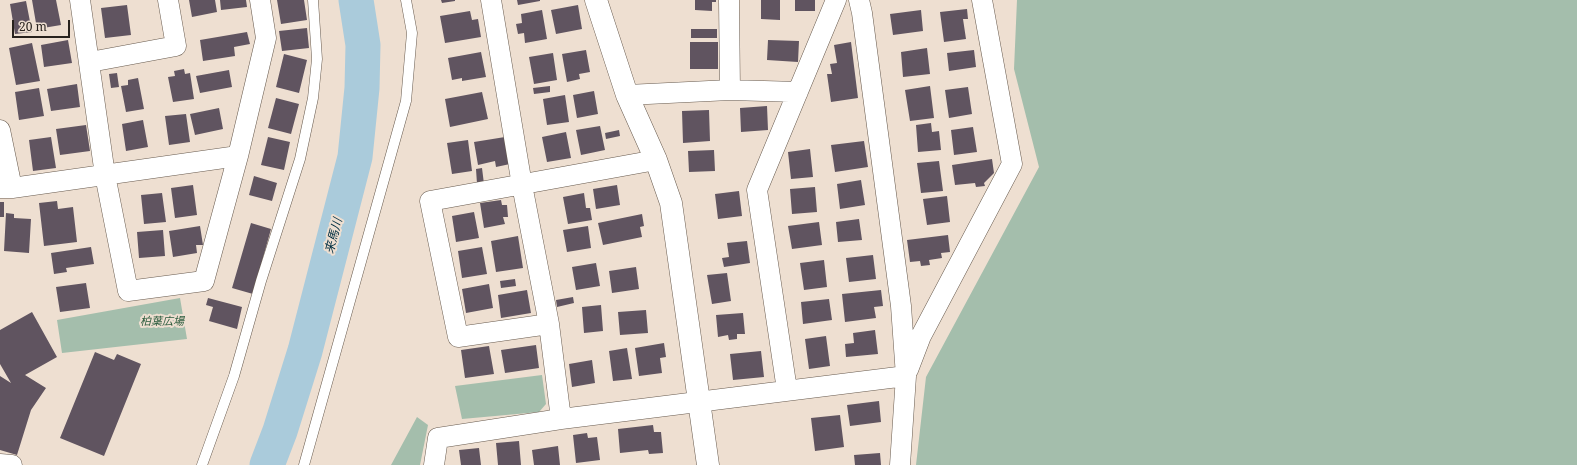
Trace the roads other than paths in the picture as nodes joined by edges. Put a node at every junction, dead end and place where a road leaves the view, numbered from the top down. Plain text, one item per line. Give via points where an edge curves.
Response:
1 (80, 0) edge
2 (168, 0) edge
3 (260, 0) edge
4 (313, 0) edge
5 (406, 0) edge
6 (491, 0) edge
7 (596, 0) edge
8 (729, 0) edge
9 (836, 0) edge
10 (858, 0) edge
11 (982, 0) edge
12 (90, 62) junction
13 (730, 90) junction
14 (798, 92) junction
15 (627, 96) junction
16 (0, 131) edge
17 (238, 156) junction
18 (656, 160) junction
19 (105, 175) junction
20 (522, 185) junction
21 (6, 188) edge
22 (549, 324) junction
23 (906, 376) junction
24 (787, 390) junction
25 (700, 401) junction
26 (561, 419) junction
27 (0, 464) edge
28 (12, 465) edge
29 (202, 465) edge
30 (304, 465) edge
31 (434, 465) edge
32 (708, 465) edge
33 (900, 465) edge

1 - 12 street
2 - 12 street via 176,46
3 - 17 street via 266,38
4 - 29 lane via 317,59 313,98 300,158 234,376
5 - 30 lane via 412,33 406,102
6 - 20 street
7 - 15 street
8 - 13 street
9 - 14 street
10 - 23 street via 862,14 901,306
11 - 23 street via 1012,164 921,336
12 - 19 street
13 - 14 street
13 - 15 street
14 - 24 street via 757,190
15 - 18 street
16 - 21 street
17 - 19 street
17 - 19 street via 204,281 128,291
18 - 20 street
18 - 25 street via 671,203
19 - 21 street
20 - 22 street
20 - 22 street via 430,201 458,337
22 - 26 street
23 - 24 street
23 - 33 street
24 - 25 street
25 - 26 street
25 - 32 street
26 - 31 street via 438,438
27 - 28 street

